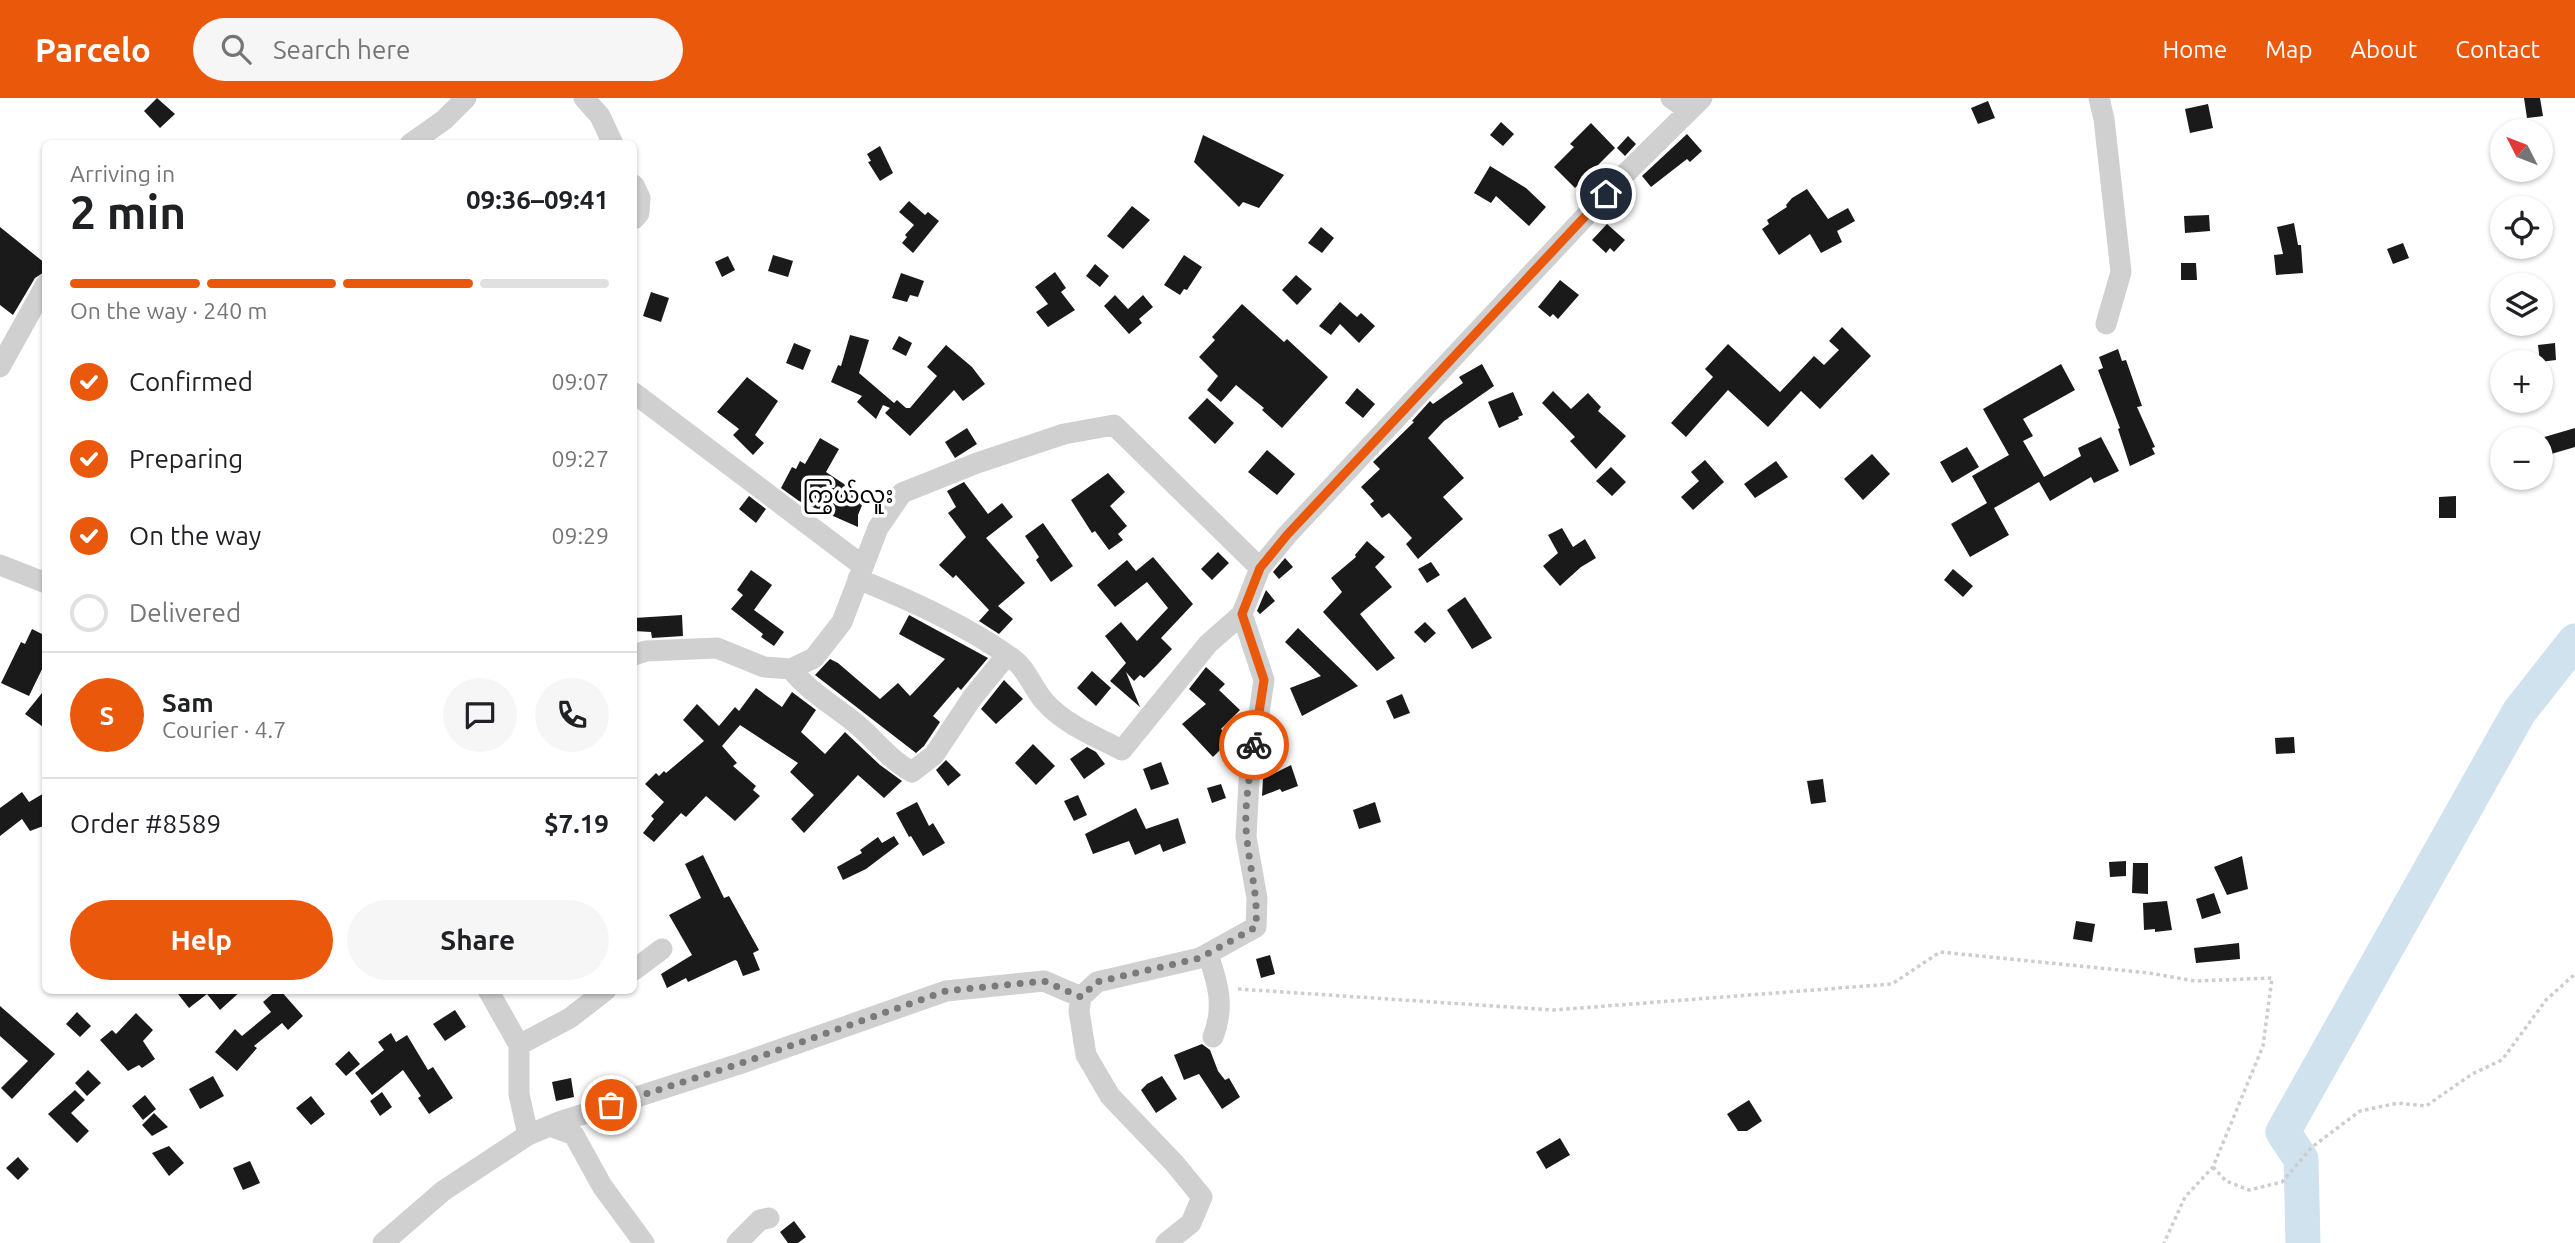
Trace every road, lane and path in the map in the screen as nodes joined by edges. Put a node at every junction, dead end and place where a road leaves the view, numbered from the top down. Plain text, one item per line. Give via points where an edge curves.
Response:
1 (466, 98) edge
2 (584, 98) edge
3 (1671, 98) edge
4 (2099, 98) edge
5 (1695, 104) edge
6 (416, 140) edge
7 (611, 140) edge
8 (637, 192) edge
9 (637, 215) edge
10 (42, 291) edge
11 (2106, 324) dead end
12 (0, 367) edge
13 (637, 395) edge
14 (0, 565) edge
15 (1260, 568) junction
16 (861, 573) junction
17 (42, 581) edge
18 (1242, 614) junction
19 (637, 654) edge
20 (1007, 655) junction
21 (791, 669) junction
22 (662, 949) dead end
23 (1208, 954) junction
24 (637, 968) edge
25 (2575, 974) edge
26 (1219, 988) junction
27 (490, 994) edge
28 (601, 994) edge
29 (1081, 997) junction
30 (1213, 1037) dead end
31 (519, 1045) junction
32 (550, 1126) junction
33 (528, 1135) junction
34 (2213, 1167) junction
35 (769, 1218) dead end
36 (383, 1243) edge
37 (644, 1243) edge
38 (737, 1243) edge
39 (1166, 1243) edge
40 (2164, 1243) edge

1 - 6 street
2 - 7 street via 600,116
3 - 5 street
4 - 11 street via 2121,272
5 - 15 street
8 - 9 street
10 - 12 street
13 - 16 street
14 - 17 street
15 - 16 street via 1114,425 1065,434 902,493 878,528
15 - 18 street
16 - 20 street
16 - 21 street via 842,622 814,658
18 - 20 street via 1208,644 1122,750 1078,727 1046,703
18 - 23 street via 1264,680 1246,837 1257,898 1256,927
19 - 21 street via 717,648 764,667
20 - 21 street via 934,755 912,772
22 - 24 street
23 - 26 street
23 - 29 street via 1097,982
25 - 34 path via 2546,1000 2502,1060 2472,1074 2426,1106 2398,1103 2360,1111 2312,1147 2282,1182 2249,1190 2226,1181
26 - 30 street
26 - 34 path via 1554,1010 1892,984 1940,952 2195,981 2272,978 2263,1046
27 - 31 street
28 - 31 street via 570,1018
29 - 32 street via 1044,981 946,991
29 - 39 street via 1086,1055 1110,1096 1202,1197 1191,1223
31 - 33 street via 519,1094
32 - 33 street
32 - 37 street via 573,1135 602,1186
33 - 36 street via 443,1191
34 - 40 path via 2185,1197
35 - 38 street via 760,1220

